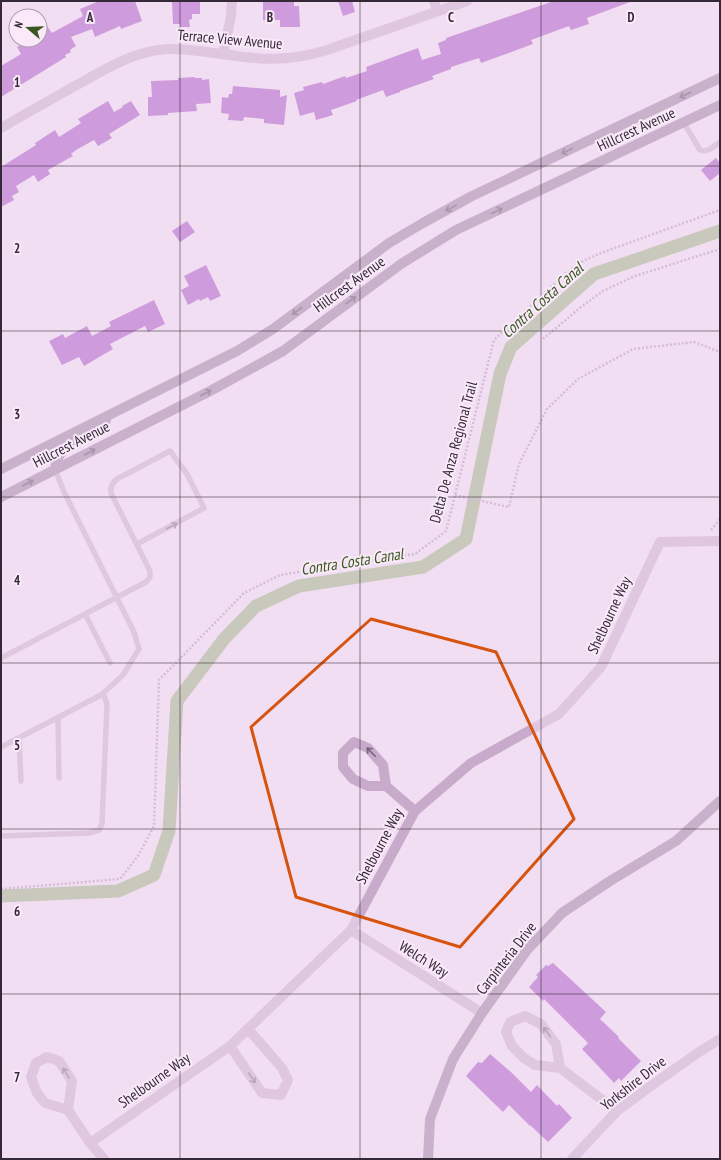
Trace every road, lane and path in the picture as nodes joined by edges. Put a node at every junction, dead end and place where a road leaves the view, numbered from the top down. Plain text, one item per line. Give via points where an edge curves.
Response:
1 (232, 1) edge
2 (434, 1) edge
3 (468, 1) edge
4 (437, 11) junction
5 (223, 54) junction
6 (720, 78) edge
7 (720, 105) edge
8 (684, 123) junction
9 (1, 128) edge
10 (720, 142) edge
11 (720, 210) edge
12 (720, 249) edge
13 (543, 339) dead end
14 (720, 352) edge
15 (121, 408) junction
16 (1, 469) edge
17 (56, 469) junction
18 (455, 495) junction
19 (1, 497) edge
20 (720, 541) edge
21 (137, 544) junction
22 (116, 598) junction
23 (85, 614) junction
24 (1, 658) edge
25 (110, 663) dead end
26 (103, 694) junction
27 (58, 718) junction
28 (19, 738) junction
29 (1, 747) edge
30 (59, 778) dead end
31 (21, 781) dead end
32 (386, 786) junction
33 (720, 801) edge
34 (415, 811) junction
35 (1, 836) edge
36 (1, 890) edge
37 (351, 930) junction
38 (482, 1013) junction
39 (248, 1029) junction
40 (720, 1039) edge
41 (230, 1046) junction
42 (560, 1068) junction
43 (68, 1110) junction
44 (617, 1111) junction
45 (90, 1142) junction
46 (104, 1159) edge
47 (428, 1159) edge
48 (572, 1159) edge

1 - 5 street
2 - 4 street
3 - 4 street, Terrace View Avenue
4 - 5 street, Terrace View Avenue via 310,55 273,60
5 - 9 street, Terrace View Avenue via 169,49 147,52 112,66
6 -> 15 main road, Hillcrest Avenue via 465,200 389,243 274,329
7 - 8 main road, Hillcrest Avenue
8 - 10 lane via 700,150 708,150
17 -> 8 main road, Hillcrest Avenue via 233,379 282,351 401,264 456,230
11 - 18 path, Delta De Anza Regional Trail via 583,261 566,273 494,340
12 - 13 path via 635,276 604,291 581,306
14 - 18 path via 694,342 633,349 578,380 547,409 519,464 509,507
15 - 16 main road, Hillcrest Avenue
15 - 17 main road via 92,432 64,448 58,457
19 -> 17 main road, Hillcrest Avenue
17 - 22 lane via 64,492
18 - 36 path, Delta De Anza Regional Trail via 446,531 415,554 280,574 244,593 159,680 154,826 138,856 120,879
20 - 34 street, Shelbourne Way via 660,542 601,667 559,714 471,763
21 -> 21 lane via 204,508 188,474 170,451 117,479 110,488
21 - 22 lane via 150,571 150,577 146,582
22 - 23 lane
22 - 26 lane via 134,632 139,649 123,675
23 - 24 lane
23 - 25 lane
26 - 27 lane
26 - 35 lane via 107,704 102,824 99,830 89,833
27 - 28 lane
27 - 30 lane
28 - 29 lane
28 - 31 lane
32 -> 32 street via 383,765 368,748 354,742 342,753 344,767 353,779 368,786
32 - 34 street
33 - 38 main road, Carpinteria Drive via 676,841 562,914 527,950
34 - 37 street, Shelbourne Way
37 - 38 street, Welch Way
37 - 39 street, Shelbourne Way
38 - 47 main road, Carpinteria Drive via 452,1059 430,1119
39 - 41 street, Shelbourne Way
41 -> 39 street via 262,1093 281,1095 288,1080 282,1068
40 - 44 street, Yorkshire Drive
41 - 45 street, Shelbourne Way
42 -> 42 street via 556,1044 541,1024 525,1016 510,1022 506,1032 512,1046 524,1058 535,1065
42 - 44 street
43 -> 43 street via 72,1081 59,1061 47,1057 36,1062 31,1077 36,1093 45,1103
43 - 45 street
44 - 48 street, Yorkshire Drive
45 - 46 street

